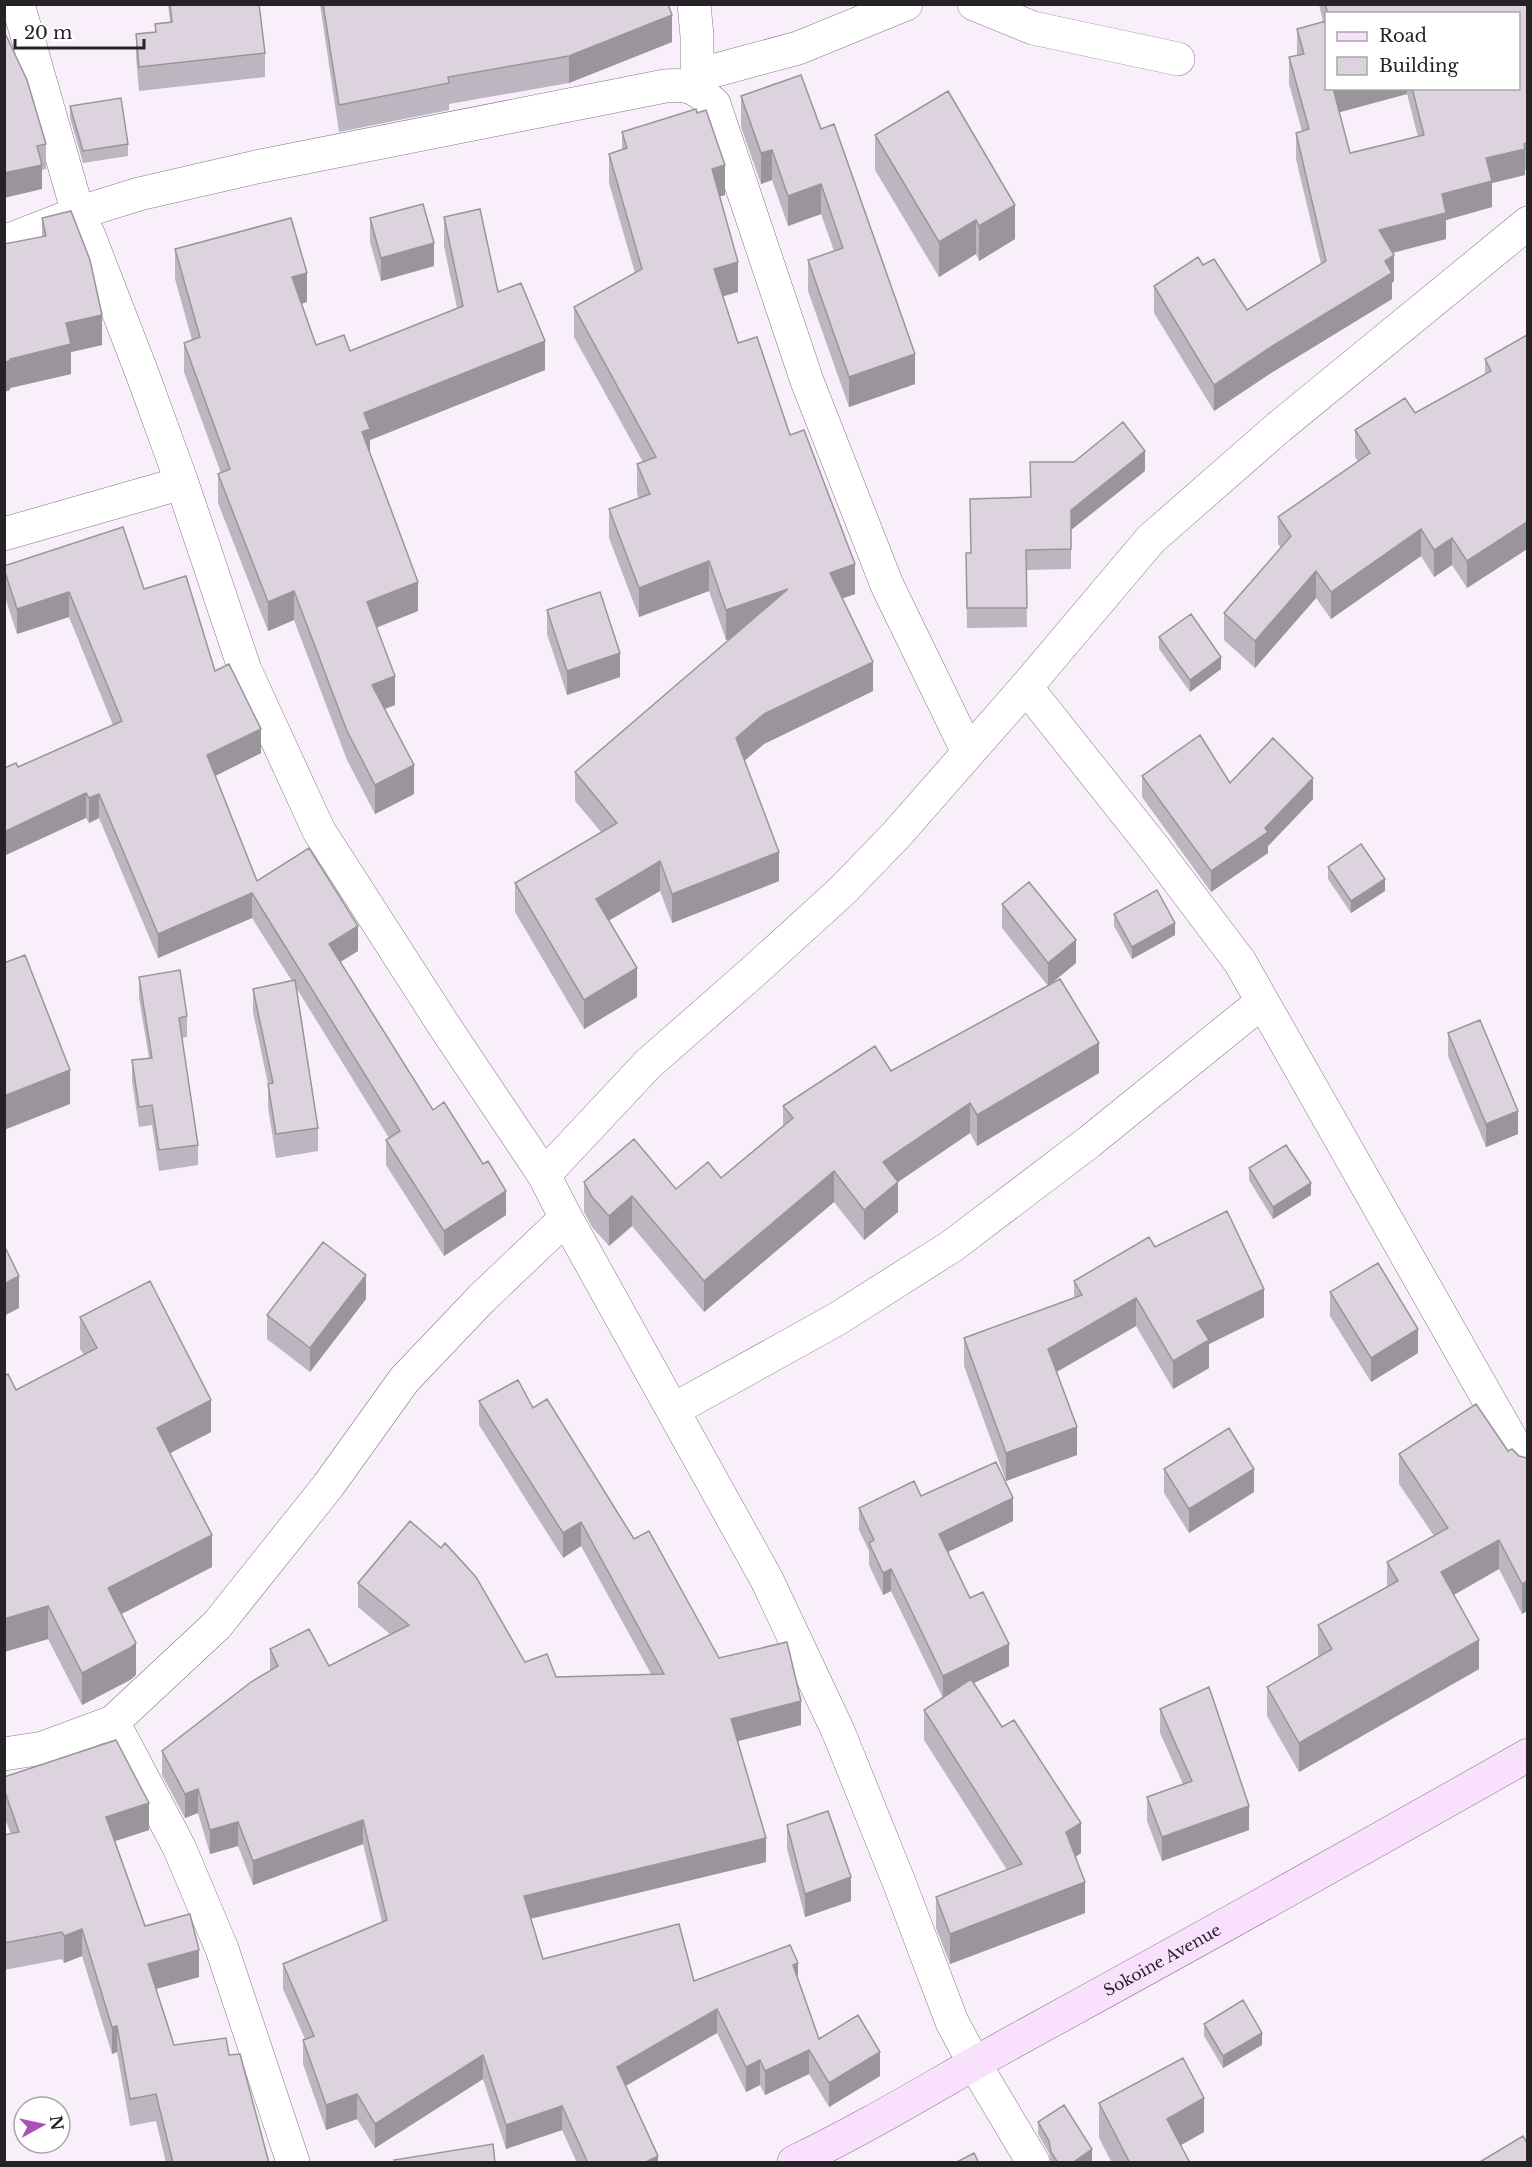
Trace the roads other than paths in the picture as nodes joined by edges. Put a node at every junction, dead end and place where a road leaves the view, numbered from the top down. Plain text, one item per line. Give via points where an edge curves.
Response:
1 (18, 4) edge
2 (694, 4) edge
3 (906, 4) edge
4 (974, 4) edge
5 (1178, 59) dead end
6 (698, 82) junction
7 (78, 213) junction
8 (1527, 223) edge
9 (4, 242) edge
10 (182, 483) junction
11 (4, 534) edge
12 (1026, 687) junction
13 (968, 752) junction
14 (1262, 1002) junction
15 (544, 1174) junction
16 (566, 1218) junction
17 (674, 1410) junction
18 (1527, 1469) edge
19 (113, 1722) junction
20 (4, 1754) edge
21 (1527, 1755) edge
22 (974, 2063) junction
23 (823, 2155) edge
24 (293, 2163) edge
25 (794, 2163) edge
26 (1033, 2163) edge

1 - 7 street
2 - 6 street
3 - 6 street via 798,48
4 - 5 street via 1033,28
6 - 7 street via 256,167 139,194
6 - 13 street via 714,104 807,381 887,585
7 - 9 street
7 - 10 street
8 - 12 street via 1150,539
10 - 11 street
10 - 15 street via 245,670 319,831
12 - 13 street
12 - 14 street via 1240,962
13 - 15 street via 843,890 648,1064
14 - 17 street via 1089,1142 952,1246 837,1319
14 - 18 street
15 - 16 street
16 - 17 street
16 - 19 street via 404,1380 328,1486 217,1625
17 - 22 street via 767,1580 833,1721 952,2022
19 - 20 street via 44,1748
19 - 24 street via 179,1847 222,1949
21 - 22 street, Sokoine Avenue
22 - 23 street, Sokoine Avenue
22 - 26 street
23 - 25 street, Sokoine Avenue

